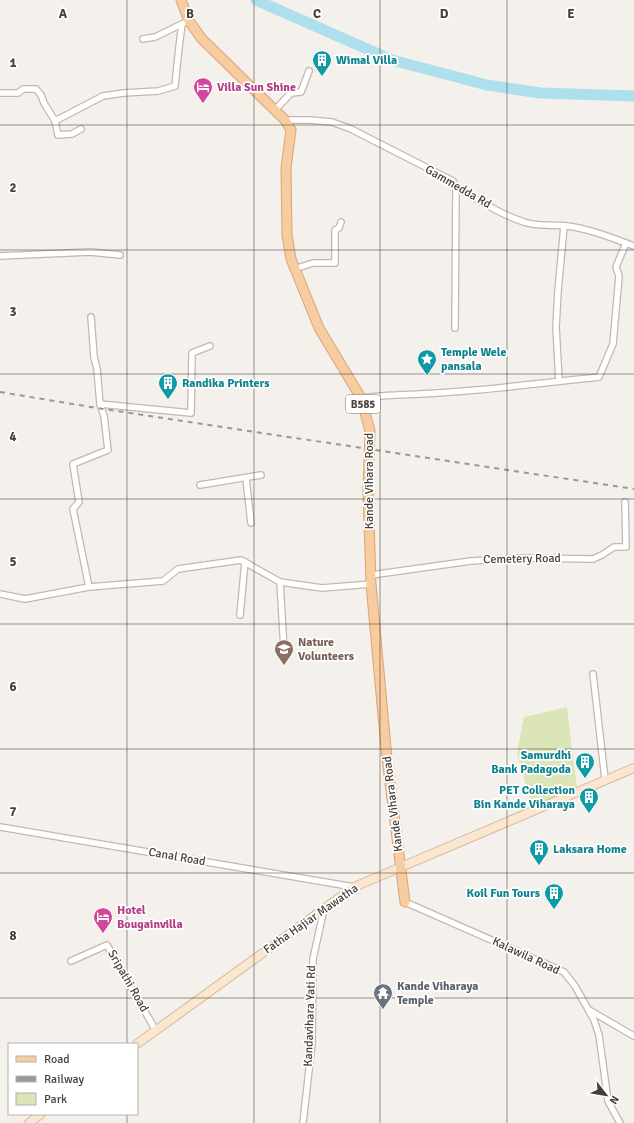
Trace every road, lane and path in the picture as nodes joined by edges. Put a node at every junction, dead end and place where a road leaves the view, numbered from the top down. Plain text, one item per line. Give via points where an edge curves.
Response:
1 (181, 0) edge
2 (186, 22) junction
3 (143, 39) dead end
4 (309, 71) dead end
5 (0, 93) edge
6 (275, 110) junction
7 (285, 120) junction
8 (55, 121) junction
9 (81, 129) dead end
10 (456, 187) junction
11 (341, 222) dead end
12 (564, 226) junction
13 (626, 242) junction
14 (634, 246) edge
15 (120, 255) dead end
16 (0, 256) edge
17 (294, 269) junction
18 (92, 317) dead end
19 (455, 328) dead end
20 (210, 346) dead end
21 (559, 381) junction
22 (360, 398) junction
23 (100, 404) junction
24 (261, 475) dead end
25 (246, 478) junction
26 (200, 485) dead end
27 (625, 502) dead end
28 (251, 523) dead end
29 (245, 562) junction
30 (371, 579) junction
31 (280, 582) junction
32 (89, 587) junction
33 (0, 594) edge
34 (240, 615) dead end
35 (284, 650) dead end
36 (593, 674) dead end
37 (634, 768) edge
38 (606, 779) junction
39 (0, 827) edge
40 (400, 866) junction
41 (354, 887) junction
42 (405, 902) joint
43 (324, 909) junction
44 (70, 961) dead end
45 (587, 1010) junction
46 (156, 1031) junction
47 (634, 1036) edge
48 (138, 1043) edge
49 (40, 1115) edge
50 (29, 1123) edge
51 (303, 1123) edge
52 (620, 1123) edge

1 - 2 main road, Kande Vihara Road / B585
2 - 3 street via 154,37
2 - 6 main road, Kande Vihara Road / B585
2 - 8 street via 178,47 175,86 158,91 103,96
4 - 6 street via 301,92 291,93
5 - 8 street via 36,89
6 - 7 main road, Kande Vihara Road / B585
7 - 10 street, Gammedda Rd via 332,122 351,129 453,181
7 - 17 main road, Kande Vihara Road / B585 via 291,130 286,168 287,235
8 - 9 street via 58,135 72,134
10 - 12 street, Gammedda Rd via 524,222
10 - 19 street
11 - 17 street via 335,230 335,263 313,263
12 - 13 street, Gammedda Rd via 594,231
12 - 21 street via 556,327
13 - 14 street, Gammedda Rd
13 - 21 street via 616,267 619,276 613,344 599,377
15 - 16 street via 90,252
17 - 22 main road, Kande Vihara Road / B585 via 319,328
18 - 23 street
20 - 23 street via 192,352 191,413
21 - 22 street via 508,388
22 - 30 main road, Kande Vihara Road / B585 via 370,431 368,490
23 - 32 street via 108,450 73,464 79,502 73,508
24 - 25 street
25 - 26 street
25 - 28 street
27 - 30 street, Cemetery Road via 626,547 614,547 593,559 521,558 471,561
29 - 31 street
29 - 32 street via 241,560 178,569 162,581
29 - 34 street
30 - 31 street via 322,588
30 - 40 main road, Kande Vihara Road / B585
31 - 35 street
32 - 33 street via 25,598
36 - 38 street
37 - 38 street, Fatha Hajiar Mawatha
38 - 40 street, Fatha Hajiar Mawatha
39 - 41 street, Canal Road
40 - 41 street, Fatha Hajiar Mawatha
40 - 42 main road, Kande Vihara Road / B585
41 - 43 street, Fatha Hajiar Mawatha
42 - 45 street, Kalawila Road via 564,972 575,986
43 - 46 street, Fatha Hajiar Mawatha
43 - 51 street, Kandavihara Yati Rd via 312,959 312,1043
44 - 46 street, Sripathi Road via 107,945
45 - 47 street
45 - 52 street, Kalawila Road via 594,1020 599,1036 608,1101
46 - 48 street, Fatha Hajiar Mawatha
49 - 50 street

